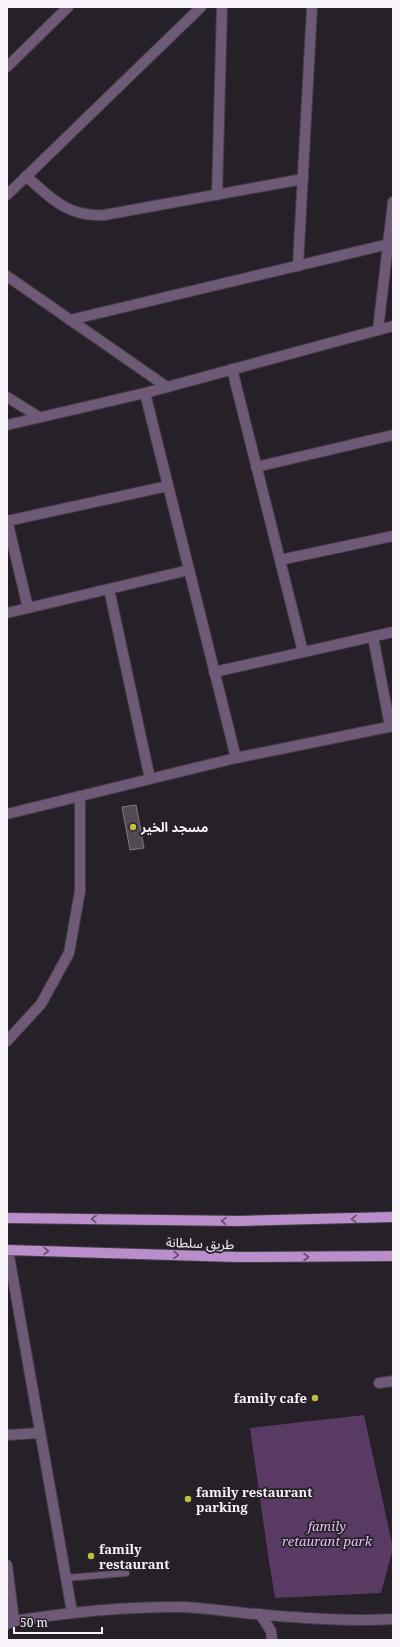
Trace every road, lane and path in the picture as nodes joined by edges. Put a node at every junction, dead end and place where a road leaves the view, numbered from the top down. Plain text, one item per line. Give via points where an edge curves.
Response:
1 (68, 7) edge
2 (201, 7) edge
3 (222, 7) edge
4 (312, 7) edge
5 (8, 62) edge
6 (26, 176) junction
7 (303, 179) junction
8 (7, 195) edge
9 (217, 195) junction
10 (393, 202) edge
11 (391, 244) edge
12 (298, 266) junction
13 (7, 276) edge
14 (70, 320) junction
15 (393, 326) edge
16 (378, 330) junction
17 (232, 369) junction
18 (167, 387) junction
19 (145, 393) junction
20 (7, 397) edge
21 (39, 417) junction
22 (7, 425) edge
23 (393, 435) edge
24 (256, 466) junction
25 (168, 486) junction
26 (7, 520) edge
27 (393, 536) edge
28 (280, 560) junction
29 (189, 570) junction
30 (109, 589) junction
31 (28, 608) junction
32 (7, 613) edge
33 (393, 632) edge
34 (373, 637) junction
35 (303, 652) junction
36 (214, 672) junction
37 (391, 726) edge
38 (236, 758) junction
39 (150, 779) junction
40 (80, 796) junction
41 (7, 814) edge
42 (7, 1041) edge
43 (393, 1217) edge
44 (7, 1218) edge
45 (8, 1250) edge
46 (393, 1256) edge
47 (393, 1381) edge
48 (379, 1383) dead end
49 (40, 1433) junction
50 (7, 1435) edge
51 (7, 1565) edge
52 (126, 1573) dead end
53 (66, 1578) junction
54 (8, 1587) edge
55 (72, 1612) junction
56 (260, 1614) junction
57 (393, 1619) edge
58 (11, 1622) edge
59 (272, 1640) edge

1 - 5 street
2 - 6 street
3 - 9 street
4 - 7 street
6 - 8 street
6 - 9 street via 53,200 76,213 91,216
7 - 9 street
7 - 12 street
10 - 11 street
11 - 12 street
11 - 16 street
12 - 14 street
13 - 14 street
14 - 18 street
15 - 16 street
16 - 17 street
17 - 18 street
17 - 24 street
18 - 19 street
19 - 21 street
19 - 25 street
20 - 21 street
21 - 22 street
23 - 24 street
24 - 28 street
25 - 26 street
25 - 29 street
26 - 31 street
27 - 28 street
28 - 35 street
29 - 30 street
29 - 36 street
30 - 31 street
30 - 39 street
31 - 32 street
33 - 34 street
34 - 35 street
34 - 37 street
35 - 36 street
36 - 38 street
37 - 38 street
38 - 39 street
39 - 40 street
40 - 41 street
40 - 42 street via 80,891 70,953 41,1004
43 -> 44 main road, طريق سلطانة via 239,1222
45 -> 46 main road, طريق سلطانة via 236,1257
45 - 49 street
47 - 48 street
49 - 50 street
49 - 53 street
51 - 54 street
52 - 53 lane
53 - 55 street
54 - 58 street
55 - 56 street via 115,1608 185,1607
55 - 58 street
56 - 57 street
56 - 59 street via 271,1631

